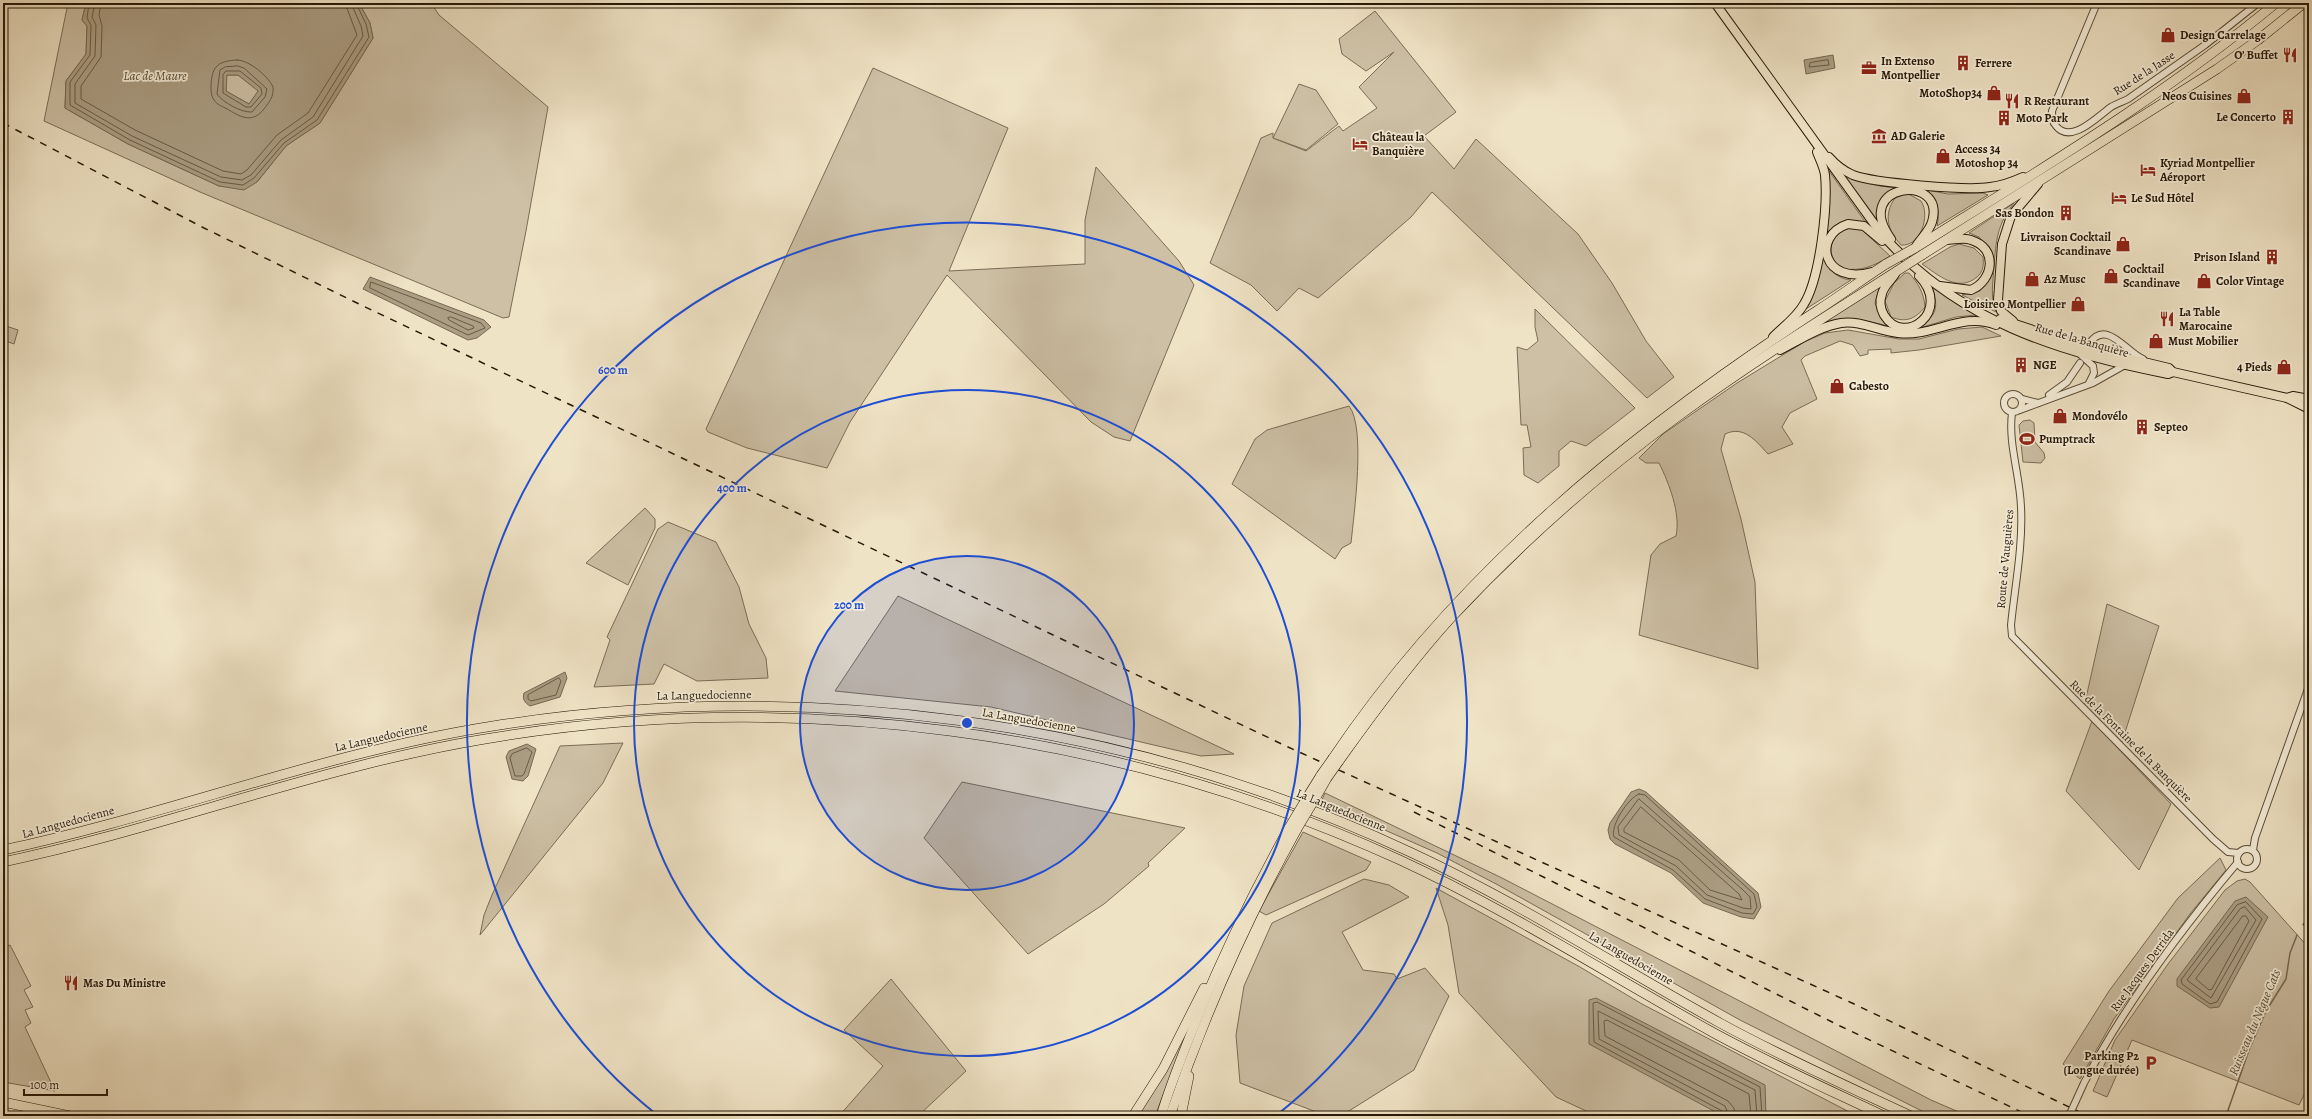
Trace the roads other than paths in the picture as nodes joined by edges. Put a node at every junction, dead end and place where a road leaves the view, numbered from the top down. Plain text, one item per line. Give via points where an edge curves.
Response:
1 (1714, 3) edge
2 (2096, 3) edge
3 (2258, 3) edge
4 (2276, 3) edge
5 (2304, 3) edge
6 (1816, 146) junction
7 (2036, 172) junction
8 (2045, 177) junction
9 (1946, 240) junction
10 (1914, 248) junction
11 (1896, 250) junction
12 (1915, 268) junction
13 (1875, 271) junction
14 (1897, 271) junction
15 (1939, 287) junction
16 (2012, 326) junction
17 (1768, 342) junction
18 (2089, 344) dead end
19 (2080, 354) junction
20 (1763, 358) junction
21 (2080, 363) dead end
22 (2147, 363) junction
23 (2125, 366) junction
24 (2173, 372) junction
25 (2094, 373) junction
26 (2099, 380) junction
27 (2089, 383) junction
28 (2287, 398) junction
29 (2309, 398) edge
30 (2022, 399) junction
31 (2045, 400) junction
32 (2038, 403) junction
33 (2309, 409) edge
34 (2020, 410) junction
35 (2012, 413) junction
36 (2012, 636) joint
37 (2309, 686) edge
38 (1336, 759) junction
39 (1293, 828) junction
40 (3, 850) edge
41 (2250, 850) junction
42 (2239, 853) junction
43 (3, 862) edge
44 (2238, 862) junction
45 (2243, 868) junction
46 (2227, 875) junction
47 (1215, 975) junction
48 (1192, 1055) junction
49 (3, 1102) edge
50 (70, 1116) edge
51 (1133, 1116) edge
52 (1161, 1116) edge
53 (1170, 1116) edge
54 (1181, 1116) edge
55 (1884, 1116) edge
56 (1911, 1116) edge
57 (2068, 1116) edge

1 - 6 main road
2 - 3 street, Rue de la Jasse via 2052,114 2056,126 2067,133 2077,130 2128,99 2201,48
4 - 7 highway via 2170,83
5 - 8 highway via 2217,69
6 - 7 main road via 1848,172 1874,180 1977,188 2006,184
6 - 11 main road
6 - 17 main road via 1826,189 1813,284 1803,306
7 - 10 highway
8 - 9 highway
8 - 16 main road via 2011,216 2002,244 1998,300 2001,311
9 - 14 highway, bridge
9 - 15 main road via 1965,238 1977,242 1988,252 1991,266 1985,280 1971,290
10 - 11 main road via 1930,227 1933,209 1921,193 1904,189 1890,195 1882,212 1886,231
10 - 13 highway, bridge
11 - 12 main road
11 - 13 main road via 1864,226 1848,224 1833,233 1826,250 1830,263 1837,270 1855,275
12 - 14 main road via 1928,287 1931,306 1926,319 1907,327 1891,323 1881,309 1880,301 1884,288
12 - 15 main road, Rue de la Banquière
13 - 17 highway
14 - 20 highway
15 - 16 main road, Rue de la Banquière via 1988,316
16 - 19 main road, Rue de la Banquière
16 - 20 main road via 1970,320 1918,332 1898,333 1862,324 1843,323 1822,327
16 - 22 main road, Rue de la Banquière
17 - 38 highway via 1634,440 1483,574 1416,647 1366,711
18 - 22 street via 2098,335 2108,334
19 - 23 main road, Rue de la Banquière
19 - 25 street via 2091,362
20 - 38 highway via 1676,418 1603,475 1494,574 1418,657
21 - 31 street via 2068,382 2048,395
22 - 24 main road, Rue de la Banquière via 2169,368
23 - 24 main road, Rue de la Banquière via 2168,374
23 - 26 street
24 - 28 main road, Rue de la Banquière
25 - 26 street
25 - 27 street
26 - 27 street
27 - 31 street
28 - 29 main road, Rue de la Banquière
28 - 33 main road, Rue de la Banquière
30 - 32 street
30 - 34 street via 2023,405
30 - 35 street via 2013,394 2006,399 2005,408
31 - 32 street
32 - 34 street
34 - 35 street
35 - 36 street, Route de Vauguières via 2011,430 2021,504
36 - 42 street, Rue de la Fontaine de la Banquière via 2213,839 2228,852
37 - 41 street
38 - 39 highway, bridge
39 - 47 highway via 1244,911
39 - 48 highway via 1244,930
40 - 56 highway, La Languedocienne via 74,834 366,752 468,730 539,719 640,709 760,706 861,710 972,722 1079,741 1169,763 1266,793 1354,827 1472,882 1740,1033
41 - 42 street
41 - 45 street via 2257,856 2256,863 2252,868
42 - 44 street
43 - 55 highway, La Languedocienne via 91,841 353,767 435,748 533,732 639,721 751,717 864,722 965,733 1075,752 1159,772 1248,800 1350,838 1468,893 1744,1049
44 - 45 street
44 - 46 street, Rue Jacques Derrida
45 - 46 street, Rue Jacques Derrida
46 - 57 street, Rue Jacques Derrida, bridge via 2134,998 2106,1042
47 - 51 highway via 1204,988 1163,1068
47 - 52 highway
48 - 53 highway
48 - 54 highway via 1193,1065
49 - 50 highway

